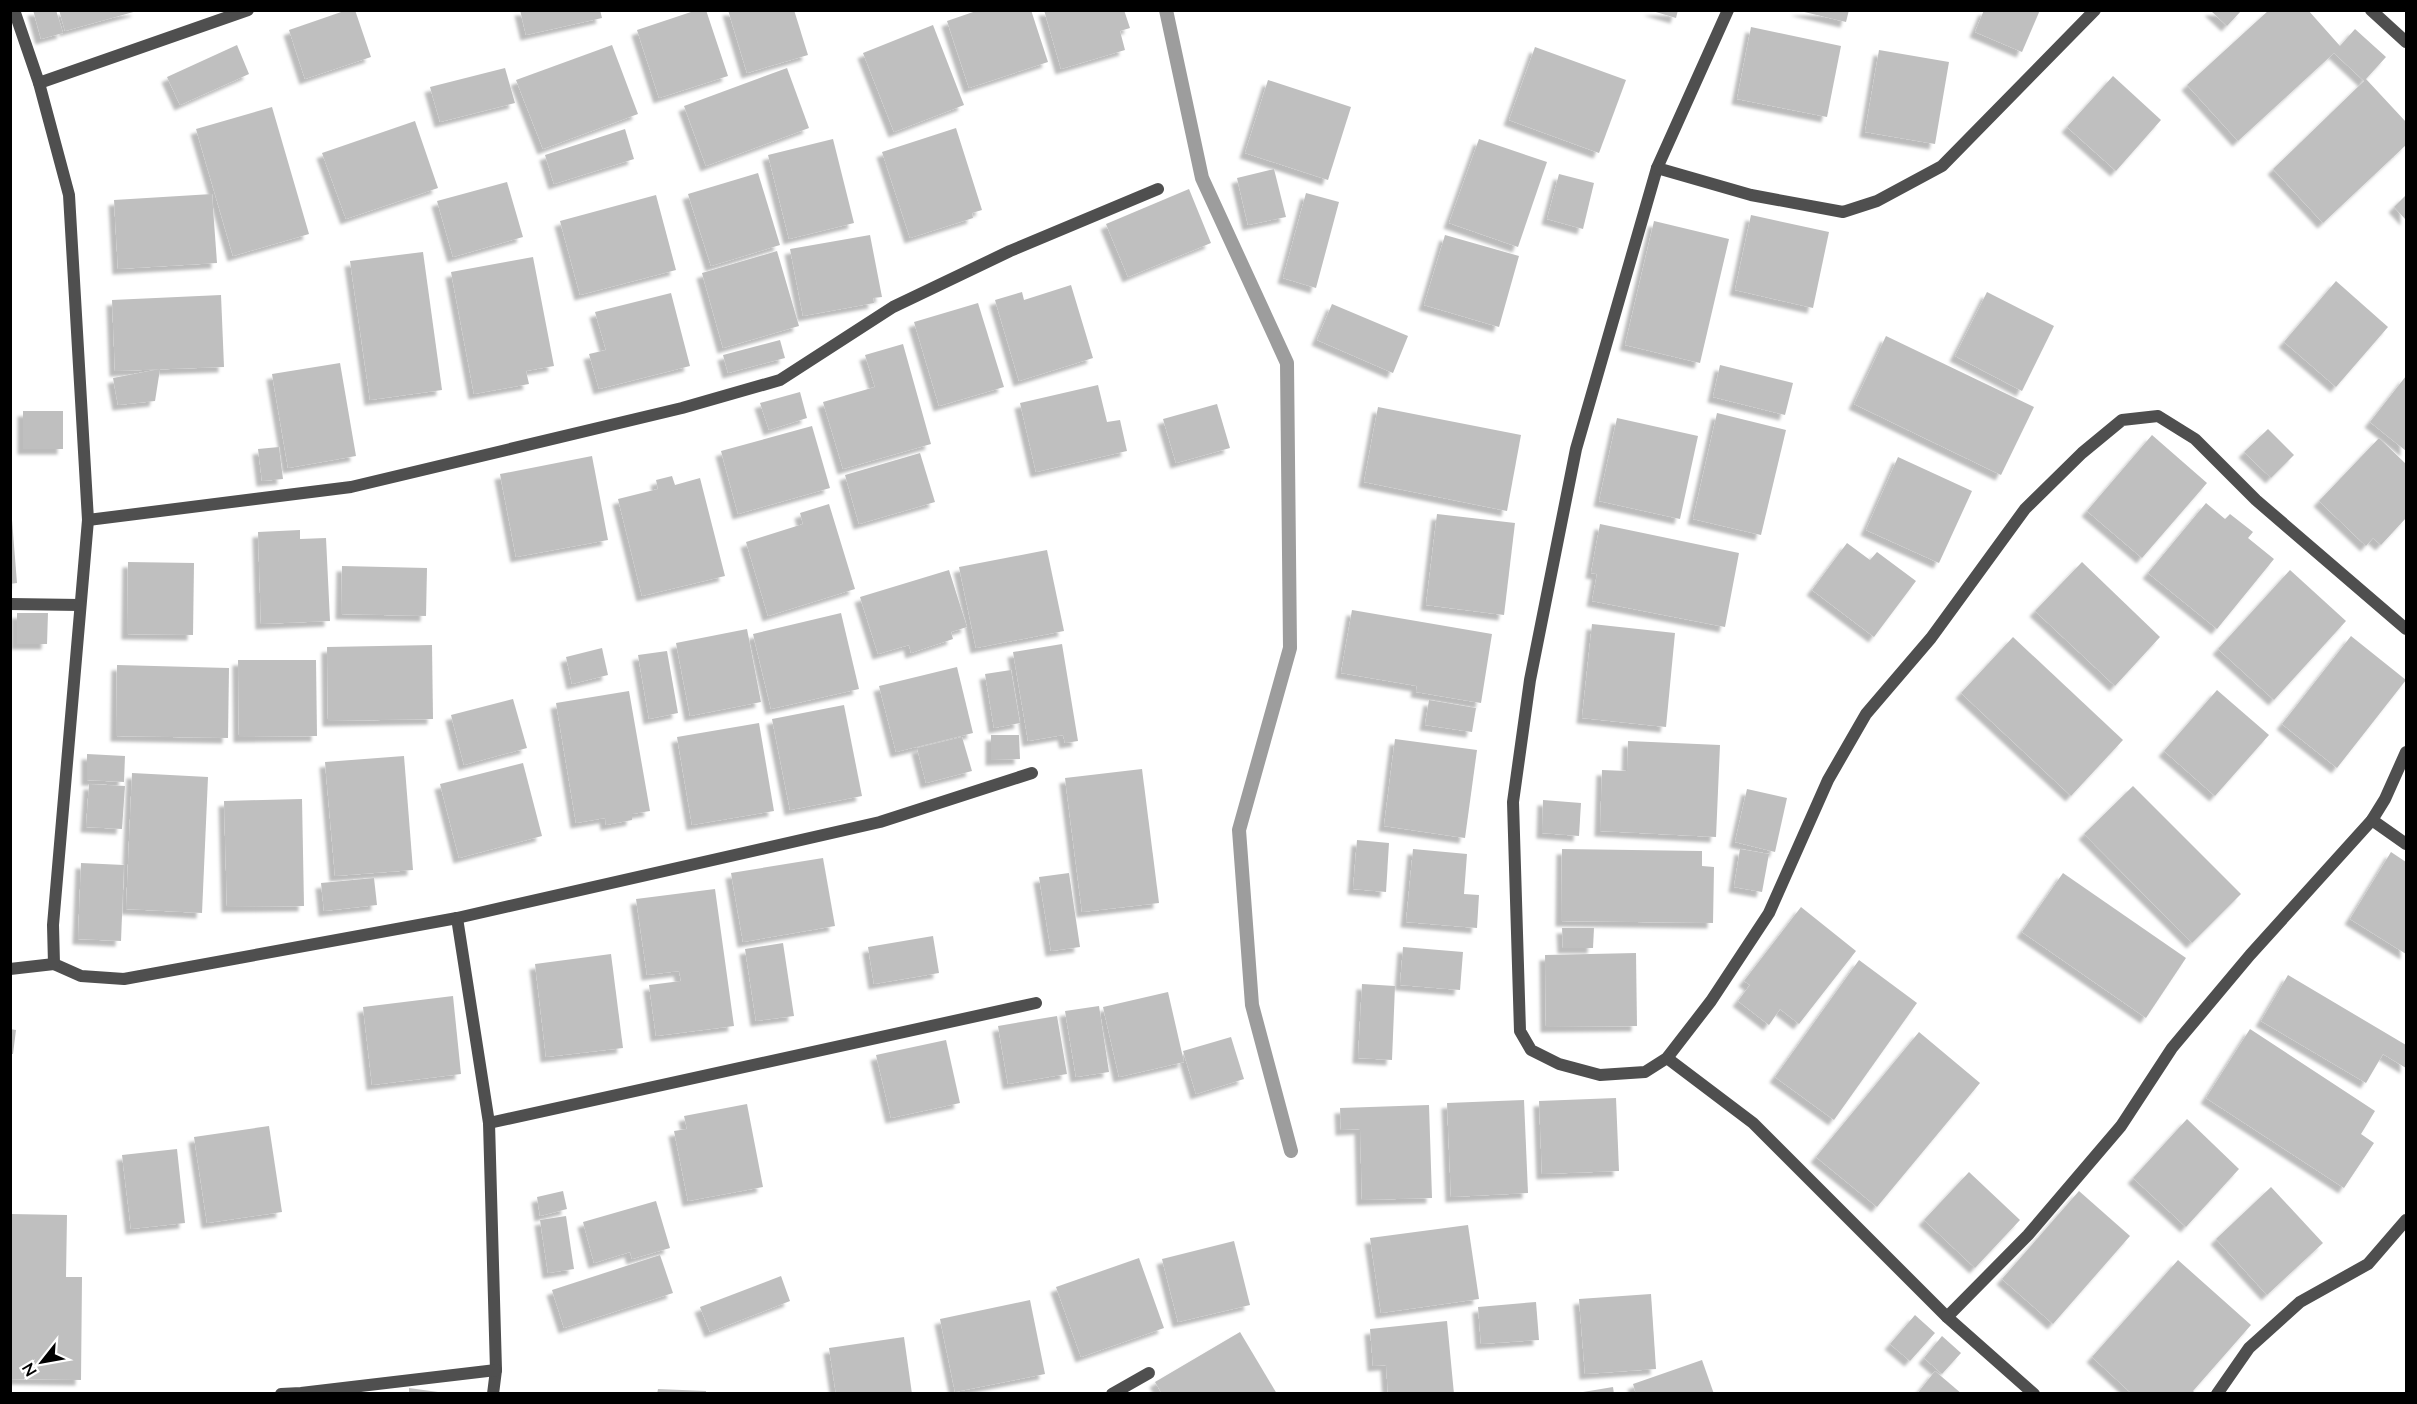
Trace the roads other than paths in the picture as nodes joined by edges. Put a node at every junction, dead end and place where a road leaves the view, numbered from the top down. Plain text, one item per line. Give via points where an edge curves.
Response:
1 (14, 10) edge
2 (248, 10) edge
3 (1728, 10) edge
4 (2095, 10) edge
5 (2371, 10) edge
6 (2406, 42) edge
7 (39, 82) junction
8 (1657, 168) junction
9 (1158, 189) dead end
10 (88, 520) junction
11 (10, 604) edge
12 (80, 605) junction
13 (2406, 629) edge
14 (2406, 752) edge
15 (1032, 773) dead end
16 (2372, 820) junction
17 (2406, 844) edge
18 (457, 918) junction
19 (54, 964) junction
20 (10, 969) edge
21 (1036, 1003) dead end
22 (1667, 1058) junction
23 (489, 1123) junction
24 (2406, 1220) edge
25 (1947, 1317) junction
26 (496, 1370) junction
27 (1149, 1373) dead end
28 (281, 1394) edge
29 (493, 1394) edge
30 (1112, 1394) edge
31 (2034, 1394) edge
32 (2217, 1394) edge

1 - 7 street
2 - 7 street
3 - 8 street
4 - 8 street via 1942,166 1877,201 1844,212 1750,195
5 - 6 street
7 - 10 street via 69,195
8 - 22 street via 1576,449 1530,680 1513,802 1520,1030 1531,1050 1559,1064 1600,1075 1645,1072
9 - 10 street via 1010,251 893,307 780,380 682,408 351,488
10 - 12 street
11 - 12 street
12 - 19 street via 53,925
13 - 22 street via 2256,500 2194,439 2158,416 2122,420 2025,509 1931,638 1866,714 1828,780 1769,912
14 - 16 street
15 - 18 street via 880,822
16 - 17 street
16 - 25 street via 2172,1048 2121,1126 2028,1235
18 - 19 street via 124,979 81,976
18 - 23 street
19 - 20 street
21 - 23 street
22 - 25 street via 1753,1123
23 - 26 street
24 - 32 street via 2368,1264 2300,1302 2249,1348
25 - 31 street
26 - 28 street
26 - 29 street
27 - 30 street

